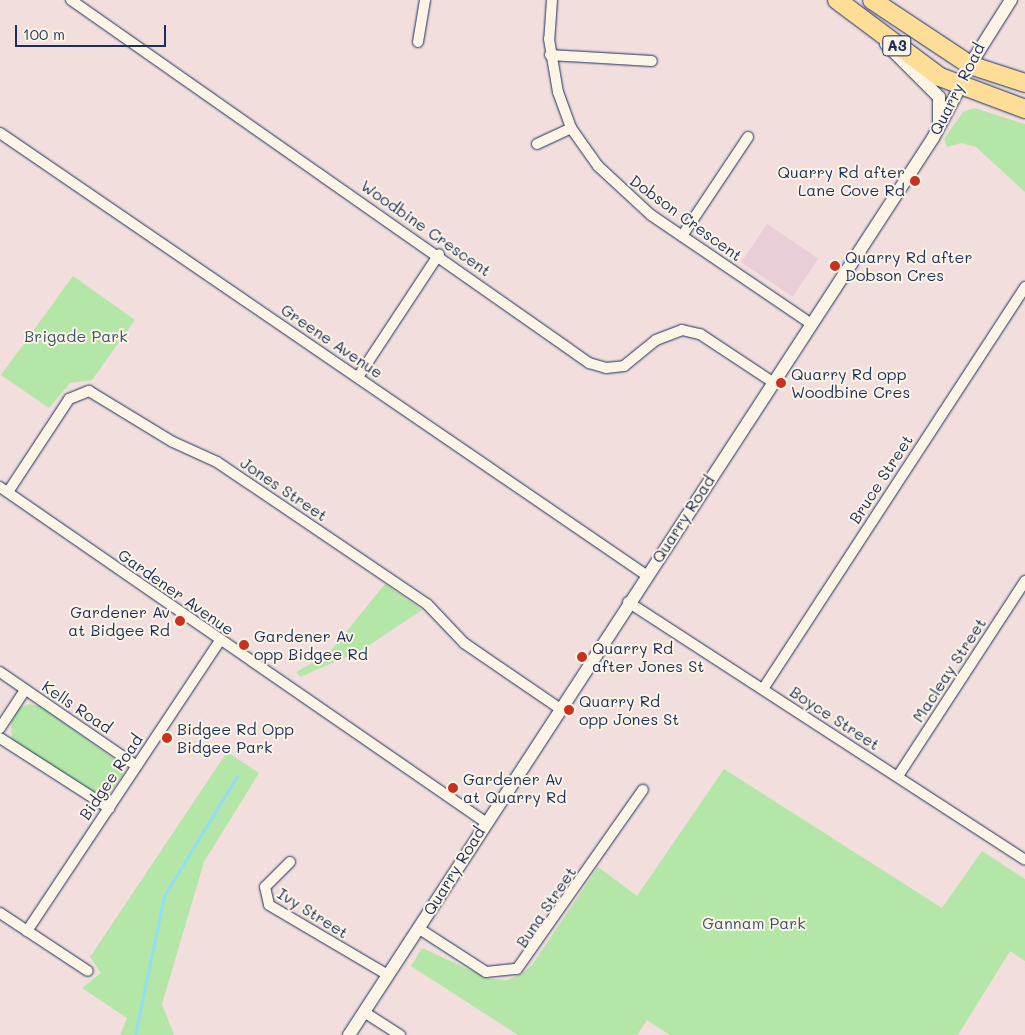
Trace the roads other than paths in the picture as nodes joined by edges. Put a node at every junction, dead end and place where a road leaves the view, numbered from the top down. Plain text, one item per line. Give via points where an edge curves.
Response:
1 (71, 0) edge
2 (425, 0) edge
3 (552, 0) edge
4 (837, 0) edge
5 (872, 0) edge
6 (1011, 0) edge
7 (872, 26) junction
8 (418, 42) dead end
9 (550, 55) junction
10 (652, 61) dead end
11 (970, 65) junction
12 (1025, 83) edge
13 (960, 87) junction
14 (1025, 110) edge
15 (571, 128) junction
16 (0, 132) edge
17 (748, 138) dead end
18 (933, 138) junction
19 (537, 144) dead end
20 (682, 236) junction
21 (439, 254) junction
22 (1025, 286) edge
23 (810, 322) junction
24 (358, 377) junction
25 (771, 381) junction
26 (4, 490) edge
27 (646, 575) junction
28 (1025, 581) edge
29 (628, 602) junction
30 (220, 641) junction
31 (0, 672) edge
32 (763, 689) junction
33 (25, 690) junction
34 (559, 708) junction
35 (0, 728) edge
36 (0, 738) edge
37 (137, 766) junction
38 (898, 776) junction
39 (643, 790) dead end
40 (109, 808) junction
41 (485, 822) junction
42 (1025, 860) edge
43 (290, 862) dead end
44 (0, 913) edge
45 (418, 928) junction
46 (27, 930) junction
47 (88, 971) dead end
48 (388, 975) junction
49 (364, 1012) junction
50 (349, 1035) edge
51 (400, 1035) edge

1 - 21 street, Woodbine Crescent
2 - 8 street
3 - 9 street, Dobson Crescent
4 - 7 highway, A3
5 - 11 highway, A3
6 - 11 street, Quarry Road
7 - 13 highway, A3
7 - 18 street via 941,101
9 - 10 street
9 - 15 street, Dobson Crescent
11 - 12 highway, A3
11 - 13 highway, Quarry Road
13 - 14 highway, A3
13 - 18 street, Quarry Road
15 - 19 street
15 - 20 street, Dobson Crescent via 611,181
16 - 24 street, Greene Avenue
17 - 20 street
18 - 23 street, Quarry Road
20 - 23 street, Dobson Crescent
21 - 24 street
21 - 25 street, Woodbine Crescent via 597,366 624,366 656,340 682,330 700,334
22 - 32 street, Bruce Street
23 - 25 street, Quarry Road
24 - 27 street, Greene Avenue
25 - 27 street, Quarry Road
26 - 30 street, Gardener Avenue
26 - 34 street, Jones Street via 69,399 89,391 173,442 217,462 427,604 464,643
27 - 29 street, Quarry Road
28 - 38 street, Macleay Street
29 - 32 street, Boyce Street
29 - 34 street, Quarry Road
30 - 37 street, Bidgee Road
30 - 41 street, Gardener Avenue
31 - 33 street, Kells Road
32 - 38 street, Boyce Street
33 - 35 street
33 - 37 street, Kells Road
34 - 41 street, Quarry Road
36 - 40 street
37 - 40 street, Bidgee Road
38 - 42 street, Boyce Street
39 - 45 street, Buna Street via 517,969 486,972
40 - 46 street, Bidgee Road
41 - 45 street, Quarry Road
43 - 48 street, Ivy Street via 265,887 268,904
44 - 46 street
45 - 48 street, Quarry Road
46 - 47 street
48 - 49 street, Quarry Road
49 - 50 street, Quarry Road
49 - 51 street

